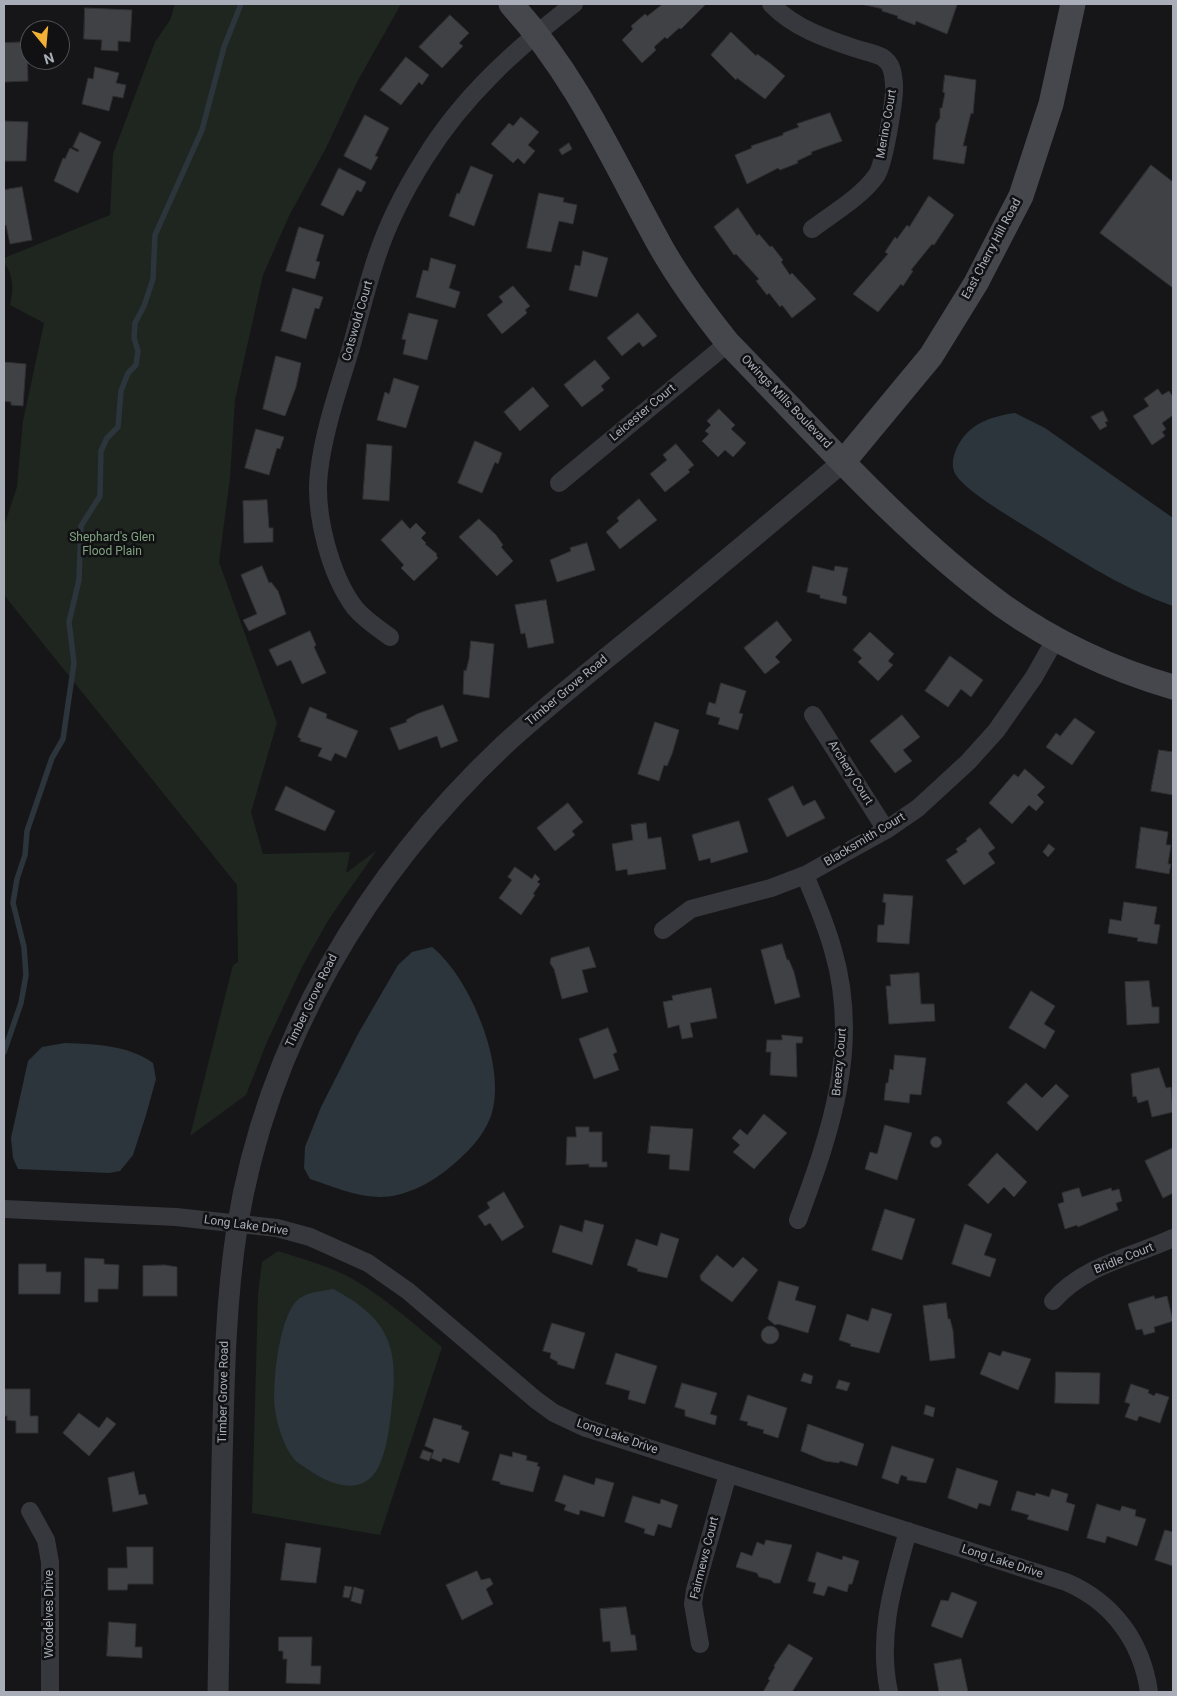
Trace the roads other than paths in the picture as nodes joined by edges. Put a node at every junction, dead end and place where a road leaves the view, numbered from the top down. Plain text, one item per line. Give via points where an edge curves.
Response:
1 (511, 4) edge
2 (574, 4) edge
3 (771, 4) edge
4 (1073, 4) edge
5 (536, 33) junction
6 (812, 229) dead end
7 (728, 343) junction
8 (844, 461) junction
9 (559, 483) dead end
10 (390, 637) dead end
11 (1056, 638) junction
12 (1173, 687) edge
13 (813, 715) dead end
14 (886, 830) junction
15 (805, 875) junction
16 (663, 930) dead end
17 (4, 1209) edge
18 (798, 1220) dead end
19 (238, 1224) junction
20 (1173, 1238) edge
21 (1053, 1301) dead end
22 (728, 1474) junction
23 (30, 1510) dead end
24 (908, 1531) junction
25 (700, 1644) dead end
26 (50, 1692) edge
27 (218, 1692) edge
28 (890, 1692) edge
29 (1149, 1692) edge

1 - 5 main road, Owings Mills Boulevard
2 - 5 street
3 - 6 street, Merino Court via 779,12 825,38 882,57 890,63 892,71 894,86 878,174 866,189
4 - 8 main road, East Cherry Hill Road via 1051,104 1013,212 976,282 930,356
5 - 7 main road, Owings Mills Boulevard via 582,98 663,250 706,316
5 - 10 street, Cotswold Court via 479,86 450,121 425,158 397,210 377,255 324,441 319,503 322,530 332,562 355,608
7 - 8 main road, Owings Mills Boulevard
7 - 9 street, Leicester Court
8 - 11 main road, Owings Mills Boulevard via 966,577 1005,607
8 - 19 street, Timber Grove Road via 503,747 448,802 405,856 326,968 296,1028 253,1150
11 - 12 main road, Owings Mills Boulevard via 1104,662
11 - 14 street, Blacksmith Court via 1021,697 996,731 943,786
13 - 14 street, Archery Court
14 - 15 street, Blacksmith Court
15 - 16 street, Blacksmith Court via 771,888 691,909
15 - 18 street, Breezy Court via 836,959 844,1041 835,1109
17 - 19 street, Long Lake Drive via 112,1212
19 - 22 street, Long Lake Drive via 277,1228 310,1237 368,1263 408,1291 509,1379 554,1413 586,1428
19 - 27 street, Timber Grove Road via 224,1347
20 - 21 street, Bridle Court via 1103,1265 1065,1287
22 - 24 street, Long Lake Drive
22 - 25 street, Fairmews Court via 695,1590 693,1604
23 - 26 street, Woodelves Drive via 46,1540 50,1562
24 - 28 street via 888,1604 884,1640
24 - 29 street, Long Lake Drive via 1086,1591 1116,1615 1129,1635 1140,1655

